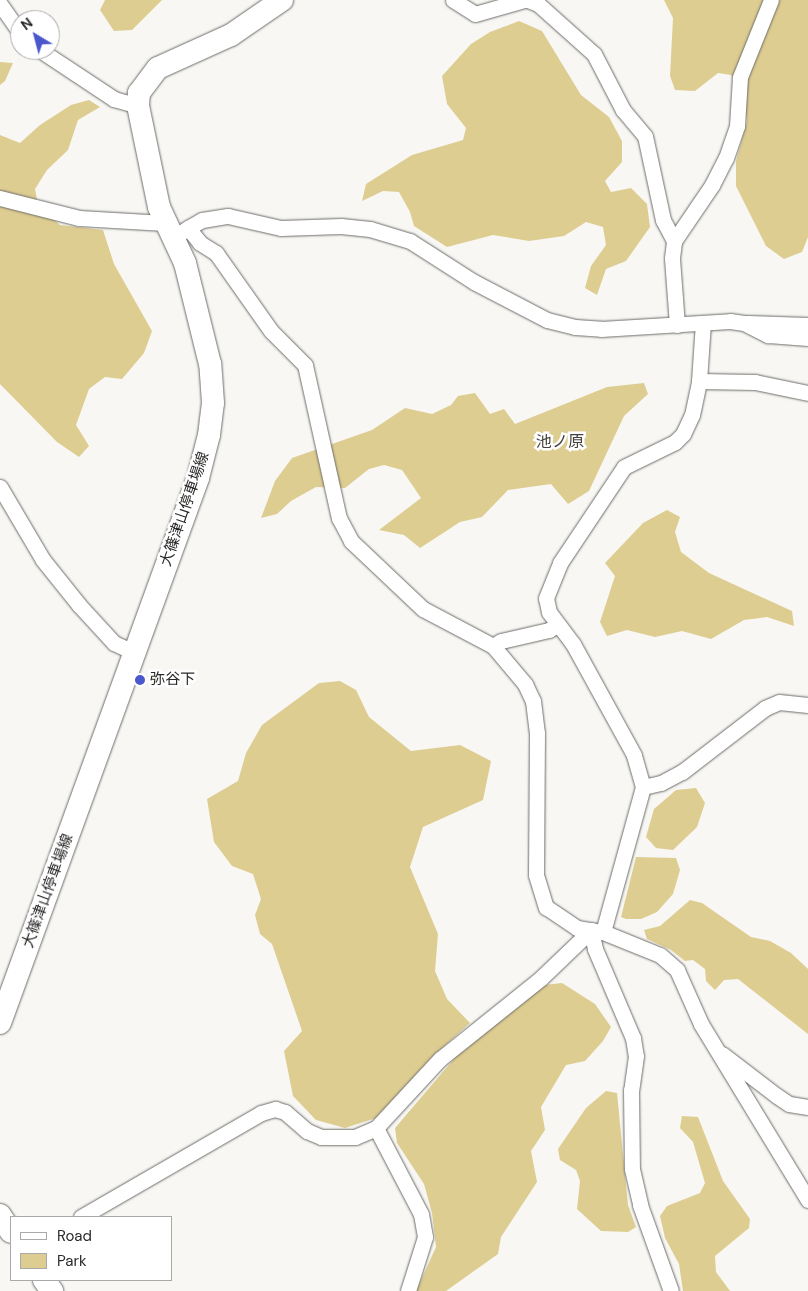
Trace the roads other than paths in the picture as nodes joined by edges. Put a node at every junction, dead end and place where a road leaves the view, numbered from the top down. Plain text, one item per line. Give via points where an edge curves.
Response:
1 (282, 0) edge
2 (453, 0) edge
3 (526, 0) edge
4 (771, 0) edge
5 (0, 4) edge
6 (10, 18) edge
7 (55, 60) edge
8 (138, 106) junction
9 (0, 198) edge
10 (176, 229) junction
11 (674, 241) junction
12 (703, 323) junction
13 (744, 323) junction
14 (677, 325) junction
15 (808, 325) edge
16 (808, 338) edge
17 (699, 381) junction
18 (808, 393) edge
19 (0, 487) edge
20 (558, 625) junction
21 (493, 646) junction
22 (133, 652) junction
23 (808, 705) edge
24 (643, 787) junction
25 (597, 931) junction
26 (0, 1023) edge
27 (721, 1053) junction
28 (808, 1107) edge
29 (376, 1128) junction
30 (808, 1200) edge
31 (0, 1215) edge
32 (82, 1216) edge
33 (10, 1230) edge
34 (408, 1291) edge
35 (671, 1291) edge

1 - 8 main road, 大篠津山停車場線 via 231,35 158,68 145,80
2 - 3 street via 475,14
3 - 11 street via 538,4 594,54 624,110 645,136 663,220
4 - 11 street via 740,77 737,126 726,158
5 - 6 street
7 - 8 street via 114,99
8 - 10 main road, 大篠津山停車場線 via 159,207
9 - 10 street via 79,218
10 - 14 street via 228,216 281,228 341,226 389,233 410,241 474,282 547,320 601,329
10 - 21 street via 222,259 271,331 304,365 339,518 351,541 423,609
10 - 22 main road, 大篠津山停車場線 via 202,326 210,364 213,403 198,478
11 - 14 street via 672,258
12 - 13 street
12 - 14 street
12 - 17 street
13 - 15 street
13 - 16 street via 768,335
17 - 18 street via 755,382
17 - 20 street via 692,415 683,434 675,442 624,467 560,563 546,598 549,612
19 - 22 street via 37,552 78,605 114,642
20 - 21 street
20 - 24 street via 573,644 634,755
21 - 25 street via 526,684 533,701 539,807 538,888 546,907 556,916 577,928
22 - 26 main road, 大篠津山停車場線
23 - 24 street via 779,702 765,708 682,772 661,783
24 - 25 street
25 - 27 street via 668,960 677,970 701,1024
25 - 29 street via 454,1046
25 - 35 street via 595,949 633,1038 636,1056 631,1100 632,1169 640,1204
27 - 28 street via 789,1104
27 - 30 street via 736,1085
29 - 32 street via 354,1137 321,1137 307,1131 285,1112 275,1109 261,1113
29 - 34 street via 421,1214 425,1238
31 - 33 main road

